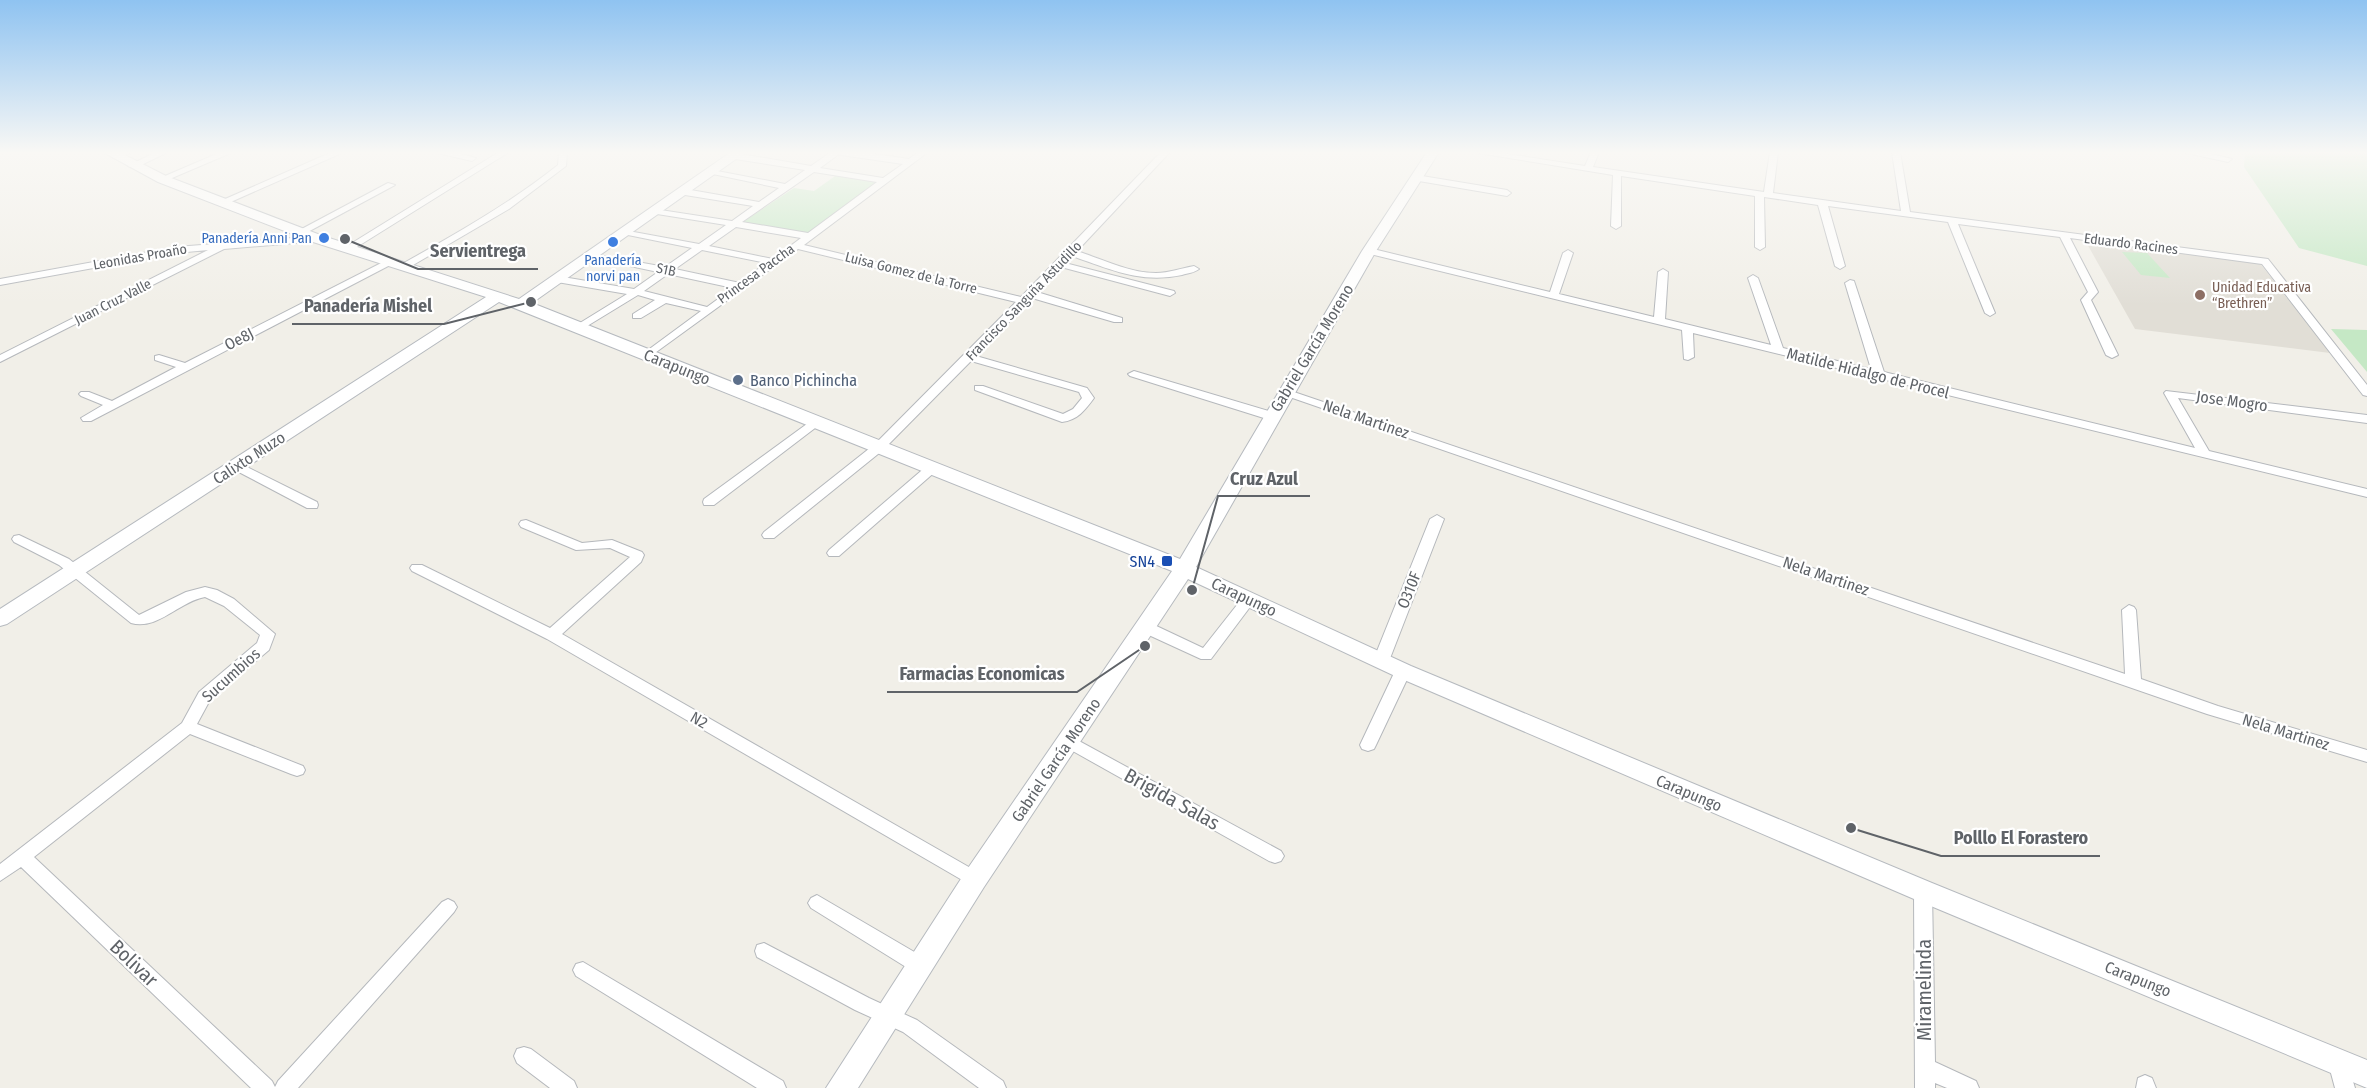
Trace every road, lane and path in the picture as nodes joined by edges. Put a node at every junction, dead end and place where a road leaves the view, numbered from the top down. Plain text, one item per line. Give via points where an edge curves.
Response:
1 (223, 203) edge
2 (356, 203) edge
3 (423, 203) edge
4 (510, 203) edge
5 (668, 203) edge
6 (743, 203) edge
7 (765, 203) edge
8 (856, 203) edge
9 (1118, 203) edge
10 (1400, 203) edge
11 (1616, 203) edge
12 (1763, 203) edge
13 (1822, 203) joint
14 (1904, 203) edge
15 (760, 206) junction
16 (657, 210) junction
17 (1906, 214) junction
18 (1952, 220) junction
19 (735, 223) junction
20 (1616, 226) dead end
21 (301, 232) junction
22 (626, 232) junction
23 (809, 236) junction
24 (2064, 236) junction
25 (318, 239) junction
26 (226, 245) junction
27 (702, 246) junction
28 (797, 246) junction
29 (1760, 247) dead end
30 (350, 248) junction
31 (1369, 251) junction
32 (1071, 252) junction
33 (1568, 253) dead end
34 (591, 255) junction
35 (775, 262) junction
36 (398, 263) junction
37 (1059, 264) junction
38 (1840, 266) dead end
39 (1194, 269) dead end
40 (668, 270) junction
41 (1663, 272) dead end
42 (1753, 278) dead end
43 (557, 279) junction
44 (0, 282) edge
45 (1850, 283) dead end
46 (740, 286) junction
47 (636, 292) junction
48 (1170, 293) dead end
49 (498, 296) junction
50 (1028, 297) junction
51 (1553, 297) junction
52 (664, 299) junction
53 (521, 303) junction
54 (708, 310) junction
55 (1990, 313) dead end
56 (637, 316) dead end
57 (1118, 320) dead end
58 (1659, 323) junction
59 (579, 328) junction
60 (1687, 330) junction
61 (1779, 352) junction
62 (648, 355) junction
63 (2112, 355) dead end
64 (969, 357) junction
65 (1688, 357) dead end
66 (159, 358) dead end
67 (0, 359) edge
68 (186, 367) junction
69 (1134, 375) dead end
70 (1879, 376) junction
71 (979, 388) dead end
72 (1285, 392) junction
73 (2367, 393) edge
74 (85, 394) dead end
75 (112, 405) junction
76 (1271, 416) junction
77 (87, 418) dead end
78 (2367, 419) edge
79 (815, 422) junction
80 (879, 447) junction
81 (2205, 455) junction
82 (237, 466) junction
83 (932, 468) junction
84 (2365, 497) edge
85 (709, 502) dead end
86 (312, 505) dead end
87 (1437, 519) dead end
88 (526, 524) dead end
89 (770, 535) dead end
90 (19, 539) dead end
91 (834, 553) dead end
92 (417, 568) dead end
93 (1185, 568) junction
94 (74, 571) junction
95 (1249, 599) junction
96 (2128, 610) dead end
97 (0, 619) edge
98 (1145, 627) junction
99 (552, 635) junction
100 (1392, 666) junction
101 (2133, 681) junction
102 (188, 727) junction
103 (1068, 741) junction
104 (1368, 746) dead end
105 (2367, 756) edge
106 (297, 770) dead end
107 (1275, 856) dead end
108 (22, 857) junction
109 (0, 873) edge
110 (975, 879) junction
111 (1923, 891) junction
112 (817, 903) dead end
113 (448, 907) dead end
114 (764, 951) dead end
115 (921, 966) junction
116 (583, 970) dead end
117 (888, 1015) junction
118 (524, 1056) dead end
119 (2338, 1062) junction
120 (2367, 1074) edge
121 (1925, 1078) edge
122 (265, 1088) edge
123 (285, 1088) edge
124 (567, 1088) edge
125 (776, 1088) edge
126 (841, 1088) edge
127 (996, 1088) edge
128 (1969, 1088) edge
129 (2345, 1088) edge

1 - 21 street, Carapungo
2 - 21 street
3 - 30 street
4 - 36 street, Oe8J via 483,221
5 - 16 street
6 - 15 street
7 - 15 street
8 - 23 street, Princesa Paccha
9 - 32 street, Francisco Sanguña Astudillo
10 - 31 street, Gabriel García Moreno
11 - 20 street
12 - 29 street
13 - 17 street, Eduardo Racines
13 - 38 street
14 - 17 street
15 - 19 street
16 - 19 street
16 - 22 street
17 - 18 street, Eduardo Racines
18 - 24 street, Eduardo Racines
18 - 55 street
19 - 23 street
19 - 27 street
21 - 25 street, Carapungo
22 - 27 street
22 - 34 street
23 - 28 street, Princesa Paccha
24 - 63 street via 2093,292 2086,300
24 - 73 street, Eduardo Racines via 2265,261
25 - 26 street, Leonidas Proaño
25 - 30 street, Carapungo
26 - 44 street, Leonidas Proaño
26 - 67 street, Juan Cruz Valle
27 - 35 street
27 - 40 street
28 - 35 street, Princesa Paccha
28 - 50 street, Luisa Gomez de la Torre
30 - 36 street, Carapungo
31 - 51 street, Matilde Hidalgo de Procel
31 - 72 street, Gabriel García Moreno
32 - 37 street, Francisco Sanguña Astudillo
32 - 39 street via 1149,275
33 - 51 street
34 - 40 street, S1B
34 - 43 street
35 - 46 street, Princesa Paccha
36 - 49 street, Carapungo
36 - 68 street, Oe8J
37 - 48 street
37 - 50 street, Francisco Sanguña Astudillo
40 - 46 street, S1B
40 - 47 street
41 - 58 street
42 - 61 street
43 - 47 street
43 - 53 street
45 - 70 street
46 - 54 street, Princesa Paccha
47 - 52 street
47 - 59 street
49 - 53 street, Carapungo
49 - 82 street, Calixto Muzo
50 - 57 street, Luisa Gomez de la Torre
50 - 64 street, Francisco Sanguña Astudillo
51 - 58 street, Matilde Hidalgo de Procel
52 - 54 street
52 - 56 street
53 - 59 street, Carapungo
54 - 62 street, Princesa Paccha
58 - 60 street, Matilde Hidalgo de Procel
59 - 62 street, Carapungo
60 - 61 street, Matilde Hidalgo de Procel
60 - 65 street
61 - 70 street, Matilde Hidalgo de Procel
62 - 79 street, Carapungo
64 - 71 street via 1083,390 1088,398 1076,414 1062,418
64 - 80 street, Francisco Sanguña Astudillo
66 - 68 street
68 - 75 street, Oe8J
69 - 76 street
70 - 81 street, Matilde Hidalgo de Procel
72 - 76 street, Gabriel García Moreno
72 - 101 street, Nela Martinez
74 - 75 street
75 - 77 street, Oe8J
76 - 93 street, Gabriel García Moreno
78 - 81 street, Jose Mogro via 2170,393
79 - 80 street, Carapungo
79 - 85 street
80 - 83 street, Carapungo
80 - 89 street, Francisco Sanguña Astudillo
81 - 84 street, Matilde Hidalgo de Procel
82 - 86 street
82 - 94 street, Calixto Muzo
83 - 91 street
83 - 93 street, Carapungo
87 - 100 street, O310F
88 - 99 street via 581,547 612,544 637,555
90 - 94 street, Sucumbios
92 - 99 street, N2
93 - 95 street, Carapungo
93 - 98 street, Gabriel García Moreno
94 - 97 street, Calixto Muzo
94 - 102 street, Sucumbios via 136,620 205,592 218,596 268,634 264,646 204,696
95 - 98 street via 1206,656
95 - 100 street, Carapungo
96 - 101 street
98 - 103 street, Gabriel García Moreno
99 - 110 street, N2
100 - 104 street, O310F
100 - 111 street, Carapungo
101 - 105 street, Nela Martinez via 2213,710
102 - 106 street
102 - 108 street, Sucumbios
103 - 107 street, Brigida Salas
103 - 110 street, Gabriel García Moreno
108 - 109 street
108 - 122 street, Bolivar
110 - 115 street, Gabriel García Moreno
111 - 119 street, Carapungo
111 - 121 street, Miramelinda
112 - 115 street
113 - 123 street
114 - 117 street
115 - 117 street, Gabriel García Moreno
116 - 125 street
117 - 126 street, Gabriel García Moreno
117 - 127 street via 910,1026
118 - 124 street
119 - 120 street, Carapungo
119 - 129 street
121 - 128 street

